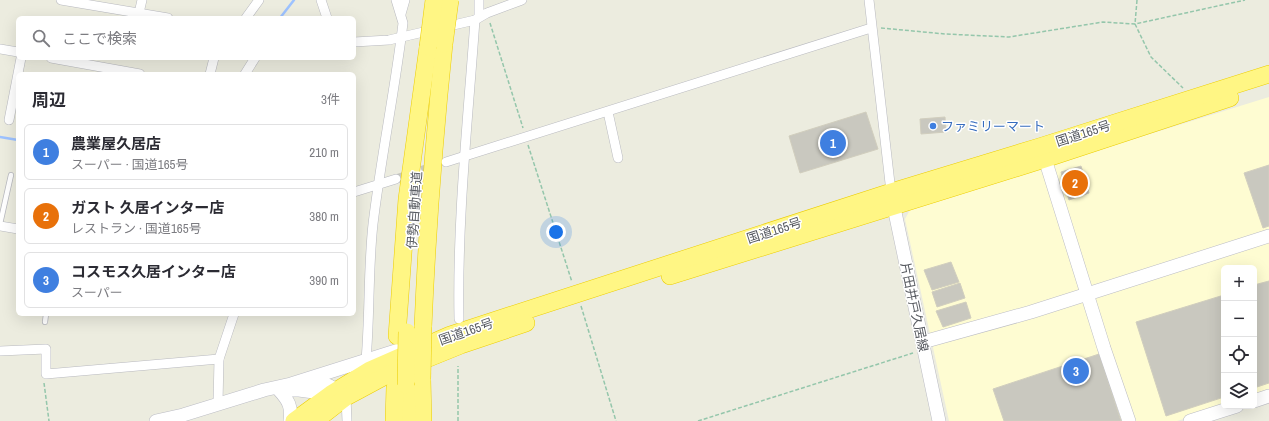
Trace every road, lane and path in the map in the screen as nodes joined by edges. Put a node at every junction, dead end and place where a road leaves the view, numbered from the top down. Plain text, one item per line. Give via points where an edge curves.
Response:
1 (61, 0) edge
2 (142, 0) edge
3 (259, 0) edge
4 (321, 0) edge
5 (396, 0) edge
6 (405, 0) edge
7 (434, 0) edge
8 (450, 0) edge
9 (479, 0) edge
10 (522, 0) edge
11 (869, 0) edge
12 (1137, 0) edge
13 (1245, 0) edge
14 (139, 13) junction
15 (401, 14) junction
16 (156, 16) edge
17 (247, 16) edge
18 (326, 16) edge
19 (480, 17) junction
20 (1135, 24) junction
21 (871, 28) junction
22 (401, 37) junction
23 (356, 42) edge
24 (436, 45) junction
25 (0, 49) edge
26 (16, 52) edge
27 (21, 60) edge
28 (62, 60) edge
29 (214, 60) edge
30 (254, 60) edge
31 (18, 72) edge
32 (127, 72) edge
33 (210, 72) edge
34 (245, 72) edge
35 (1269, 74) edge
36 (16, 84) edge
37 (1269, 86) edge
38 (1193, 98) junction
39 (608, 112) junction
40 (9, 120) dead end
41 (526, 137) junction
42 (465, 156) junction
43 (618, 158) dead end
44 (1045, 159) junction
45 (446, 162) tunnel mouth
46 (11, 175) dead end
47 (396, 179) tunnel mouth
48 (378, 184) junction
49 (356, 191) edge
50 (892, 199) junction
51 (0, 225) edge
52 (16, 229) edge
53 (1269, 236) edge
54 (574, 287) dead end
55 (1087, 293) junction
56 (580, 304) junction
57 (46, 316) edge
58 (233, 316) edge
59 (459, 318) dead end
60 (45, 322) dead end
61 (409, 332) junction
62 (450, 335) junction
63 (924, 346) junction
64 (0, 351) edge
65 (219, 359) junction
66 (366, 360) junction
67 (458, 366) dead end
68 (46, 374) junction
69 (401, 386) junction
70 (285, 387) junction
71 (338, 394) junction
72 (1269, 396) edge
73 (1257, 400) edge
74 (218, 403) junction
75 (1228, 409) edge
76 (184, 418) edge
77 (49, 421) edge
78 (156, 421) edge
79 (290, 421) edge
80 (294, 421) edge
81 (315, 421) edge
82 (347, 421) edge
83 (394, 421) edge
84 (407, 421) edge
85 (423, 421) edge
86 (458, 421) edge
87 (616, 421) edge
88 (698, 421) edge
89 (939, 421) edge
90 (1129, 421) edge
91 (1190, 421) edge

1 - 14 street
2 - 14 street
3 - 17 street
4 - 18 street
5 - 15 street
6 - 15 street
7 - 24 highway, 伊勢自動車道, bridge
8 - 24 highway, 伊勢自動車道, bridge
9 - 19 street
10 - 19 street
11 - 21 street
12 - 20 path
13 - 20 path
14 - 16 street
15 - 22 street
19 - 22 street
19 - 41 path
19 - 42 street
20 - 21 path via 1103,22 1010,37
20 - 38 path via 1151,57
21 - 39 street
21 - 50 street
22 - 23 street
22 - 48 street
24 - 61 highway, 伊勢自動車道 via 418,145 411,242
25 - 26 street
27 - 31 street
28 - 32 street
29 - 33 street
30 - 34 street
35 - 38 highway, 国道165号
36 - 40 street
37 - 44 highway, 国道165号
38 - 50 highway, 国道165号 via 1040,147
39 - 41 street
39 - 43 street
41 - 42 street
41 - 54 path
42 - 45 street
42 - 59 street via 458,282
44 - 50 highway, 国道165号
44 - 55 street
46 - 51 lane
47 - 48 street
48 - 49 street
48 - 66 street via 370,269
50 - 56 highway, 国道165号
50 - 62 highway, 国道165号
50 - 63 street, 片田井戸久居線
51 - 52 street
53 - 55 street
55 - 63 street
55 - 90 street
56 - 71 highway, 国道165号 via 461,345
56 - 87 path
57 - 60 lane
58 - 65 street
61 - 69 highway, 伊勢自動車道, bridge
61 - 85 highway, 伊勢自動車道, bridge via 422,379
62 - 66 street
62 - 71 highway, 国道165号 via 370,370
63 - 88 path
63 - 89 street, 片田井戸久居線
64 - 68 street via 46,349
65 - 68 street
65 - 74 street
66 - 70 street
67 - 86 path
68 - 77 path via 43,386
69 - 83 highway
69 - 84 highway, 伊勢自動車道
70 - 71 street
70 - 74 street
70 - 79 street via 291,411
71 - 80 highway, 国道165号
71 - 81 highway, 国道165号
71 - 82 street
72 - 73 street
74 - 76 street
75 - 91 street
76 - 78 street

